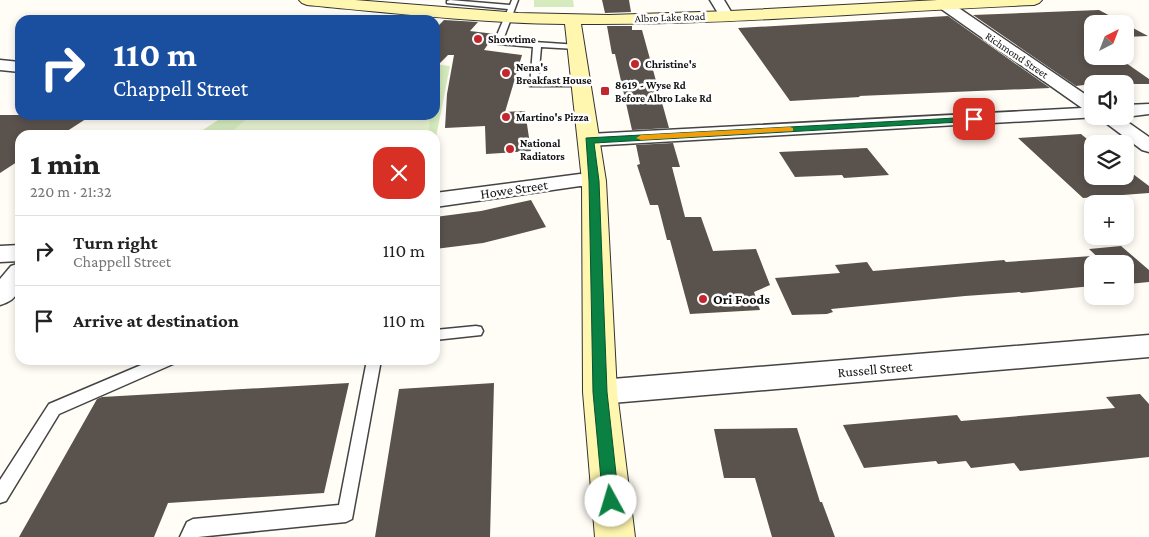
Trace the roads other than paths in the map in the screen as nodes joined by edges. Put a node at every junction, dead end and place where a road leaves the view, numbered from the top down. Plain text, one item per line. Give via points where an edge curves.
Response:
1 (307, 0) edge
2 (717, 0) edge
3 (1034, 0) edge
4 (942, 4) junction
5 (446, 5) edge
6 (512, 8) edge
7 (726, 15) junction
8 (572, 19) junction
9 (537, 45) junction
10 (576, 47) junction
11 (0, 64) edge
12 (15, 66) edge
13 (582, 83) junction
14 (1084, 102) edge
15 (1149, 109) edge
16 (1134, 110) edge
17 (1084, 113) edge
18 (1119, 125) edge
19 (589, 140) junction
20 (1149, 146) edge
21 (594, 181) junction
22 (440, 199) edge
23 (15, 253) edge
24 (0, 254) edge
25 (15, 278) edge
26 (0, 296) edge
27 (476, 331) dead end
28 (440, 335) edge
29 (1149, 346) edge
30 (156, 365) edge
31 (373, 365) edge
32 (600, 392) junction
33 (0, 494) edge
34 (189, 537) edge
35 (615, 537) edge

1 - 5 main road, Albro Lake Road
2 - 7 street
3 - 4 main road, Albro Lake Road
4 - 7 main road, Albro Lake Road
4 - 14 street, Richmond Street
5 - 6 main road, Albro Lake Road
6 - 8 main road, Albro Lake Road
6 - 9 lane via 498,42
7 - 8 main road, Albro Lake Road
8 - 10 main road
9 - 10 lane
9 - 13 lane via 533,84
10 - 13 main road
11 - 12 street
13 - 19 main road
15 - 16 street
17 - 19 street
18 - 20 street
19 - 21 main road
21 - 22 street, Howe Street via 580,180
21 - 32 main road
23 - 24 street
25 - 26 street
27 - 28 lane
29 - 32 street, Russell Street
30 - 33 lane via 54,409
31 - 34 lane via 346,513 193,528
32 - 35 main road

